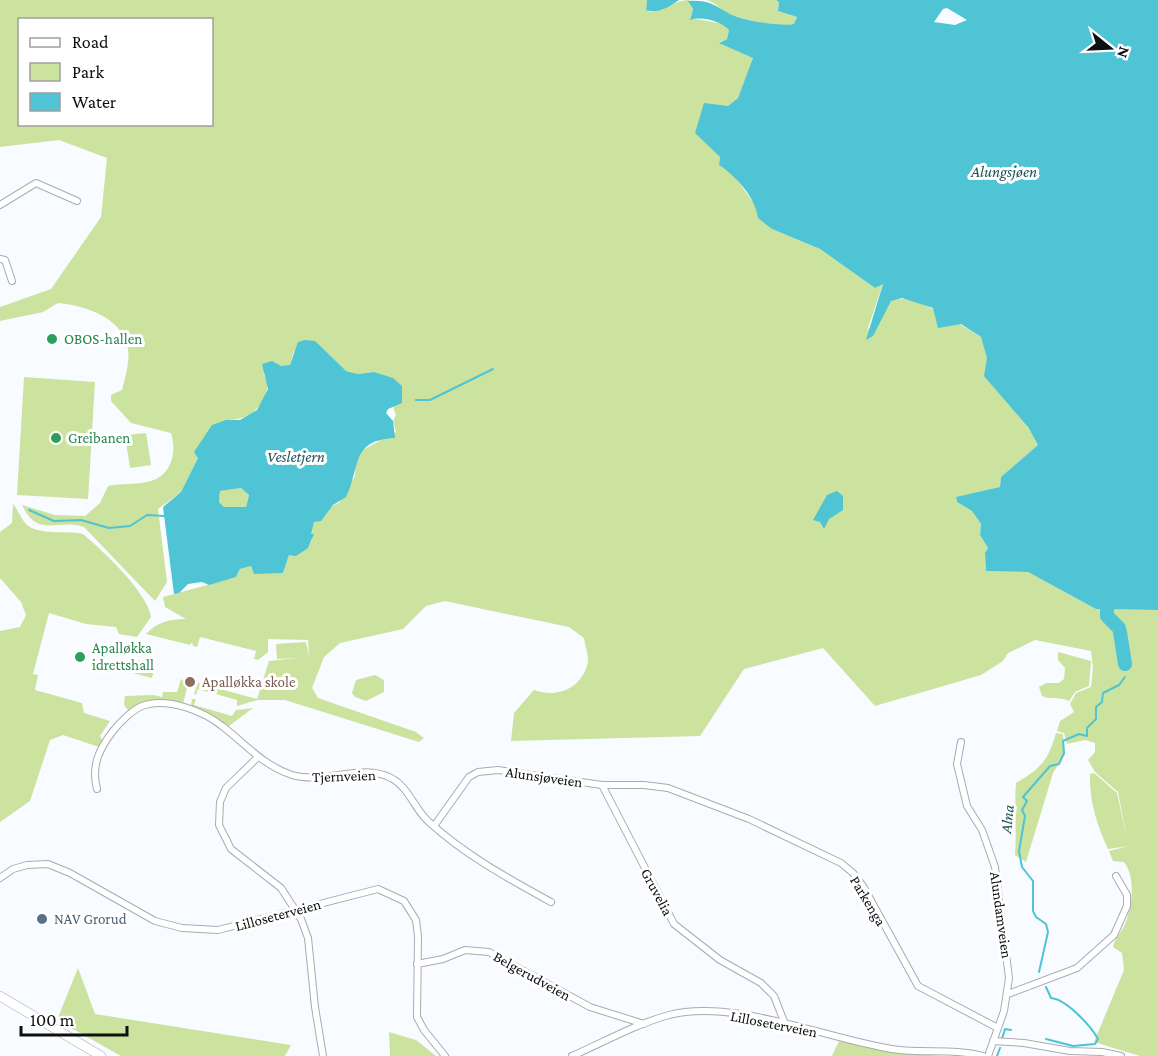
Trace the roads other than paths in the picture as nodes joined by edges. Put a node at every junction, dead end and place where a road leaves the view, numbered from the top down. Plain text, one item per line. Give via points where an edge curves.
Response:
1 (77, 201) dead end
2 (0, 204) edge
3 (0, 259) edge
4 (12, 281) dead end
5 (961, 742) dead end
6 (256, 758) junction
7 (602, 786) junction
8 (98, 789) dead end
9 (680, 791) joint
10 (434, 826) junction
11 (1116, 876) dead end
12 (0, 878) edge
13 (551, 902) dead end
14 (297, 911) junction
15 (417, 964) junction
16 (1008, 994) junction
17 (0, 996) edge
18 (645, 1024) junction
19 (786, 1024) junction
20 (996, 1027) junction
21 (993, 1041) junction
22 (101, 1056) edge
23 (323, 1056) edge
24 (445, 1056) edge
25 (572, 1056) edge
26 (983, 1056) edge
27 (988, 1056) edge
28 (1120, 1056) edge

1 - 2 street via 36,183
3 - 4 street via 5,260
5 - 16 street, Alundamveien via 957,764 962,787 995,867
6 - 8 street, Tjernveien via 222,726 198,712 173,705 143,706 117,725 101,748 93,774
6 - 10 street, Tjernveien via 299,776 385,775 405,788 415,807
6 - 14 street via 226,788 220,802 219,825 231,849 274,882
7 - 9 street, Alunsjøveien via 644,784
7 - 10 street, Alunsjøveien via 498,770 478,772 466,780
7 - 19 street, Gruvelia via 674,924 720,960 761,983 774,996
9 - 20 street, Parkenga via 841,863 863,886 918,987
10 - 13 street, Tjernveien via 466,852
11 - 16 street via 1127,895 1127,906 1114,935 1077,968
12 - 14 street, Lilloseterveien via 13,869 48,864 155,921 182,928 231,929
14 - 15 street, Lilloseterveien via 378,889 411,909 416,920
14 - 23 street via 308,938
15 - 18 street, Belgerudveien via 465,951 489,952 595,1010
15 - 24 street, Lilloseterveien via 417,1017
16 - 20 street, Alundamveien
17 - 22 street
18 - 19 street, Lilloseterveien via 668,1015 707,1011
18 - 25 street, Lilloseterveien
19 - 26 street, Lilloseterveien via 894,1050
20 - 21 street, Alundamveien
21 - 27 street, Alundamveien
21 - 28 street

